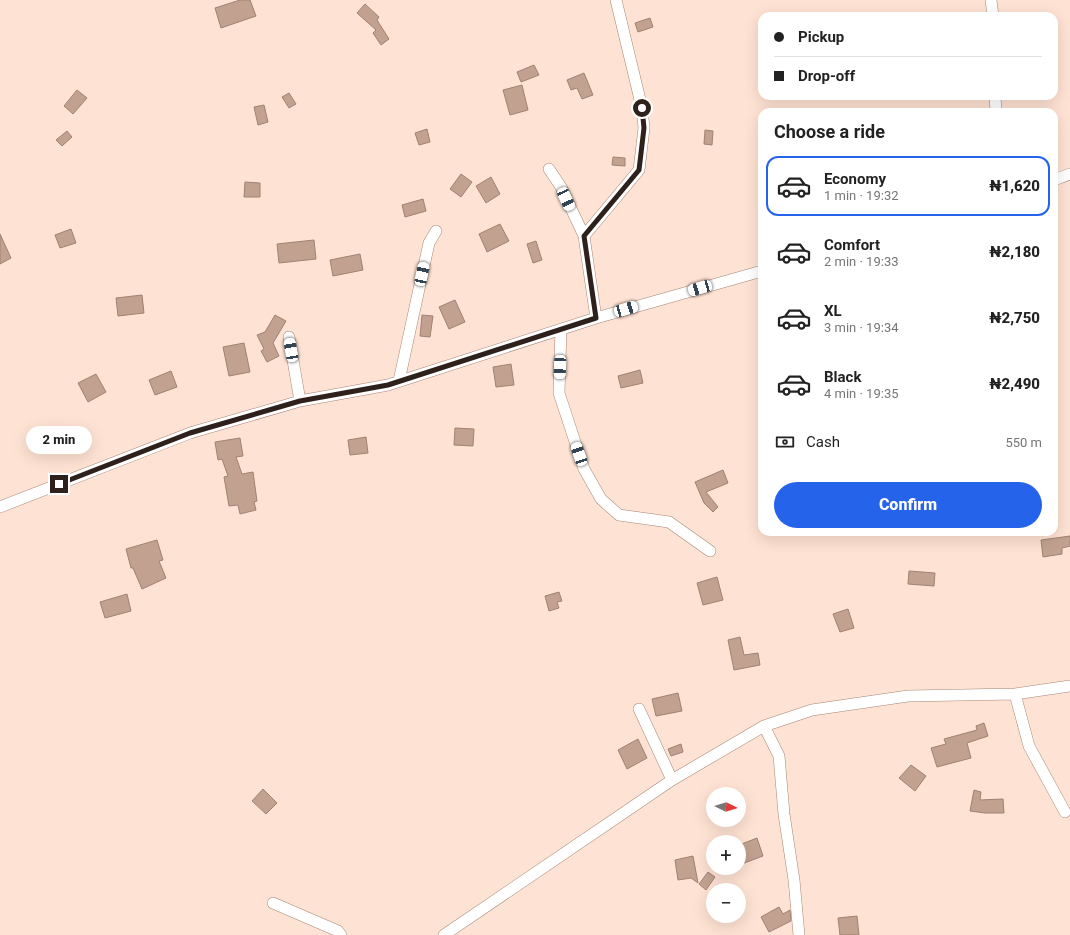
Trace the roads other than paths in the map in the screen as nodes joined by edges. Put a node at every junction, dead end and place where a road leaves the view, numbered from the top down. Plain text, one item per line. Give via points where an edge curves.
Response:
1 (616, 0) edge
2 (992, 0) edge
3 (993, 12) edge
4 (549, 169) dead end
5 (1070, 174) edge
6 (1058, 178) edge
7 (436, 231) dead end
8 (584, 236) junction
9 (758, 272) edge
10 (596, 318) junction
11 (561, 329) junction
12 (289, 338) dead end
13 (399, 381) junction
14 (300, 401) junction
15 (0, 508) edge
16 (710, 551) dead end
17 (1070, 686) edge
18 (1015, 694) junction
19 (639, 709) dead end
20 (764, 726) junction
21 (672, 780) junction
22 (1065, 812) dead end
23 (273, 903) dead end
24 (341, 935) edge
25 (444, 935) edge
26 (799, 935) edge

1 - 8 street via 642,108 644,128 639,170
2 - 3 street
4 - 8 street via 561,187
5 - 6 street
7 - 13 street via 429,243
8 - 10 street
9 - 10 street
10 - 11 street
11 - 13 street
11 - 16 street via 559,393 584,469 601,500 619,515 669,522
12 - 14 street
13 - 14 street
14 - 15 street via 190,433
17 - 18 street
18 - 20 street via 908,696 812,710
18 - 22 street via 1029,746
19 - 21 street
20 - 21 street
20 - 26 street via 779,756
21 - 25 street
23 - 24 street via 338,931

